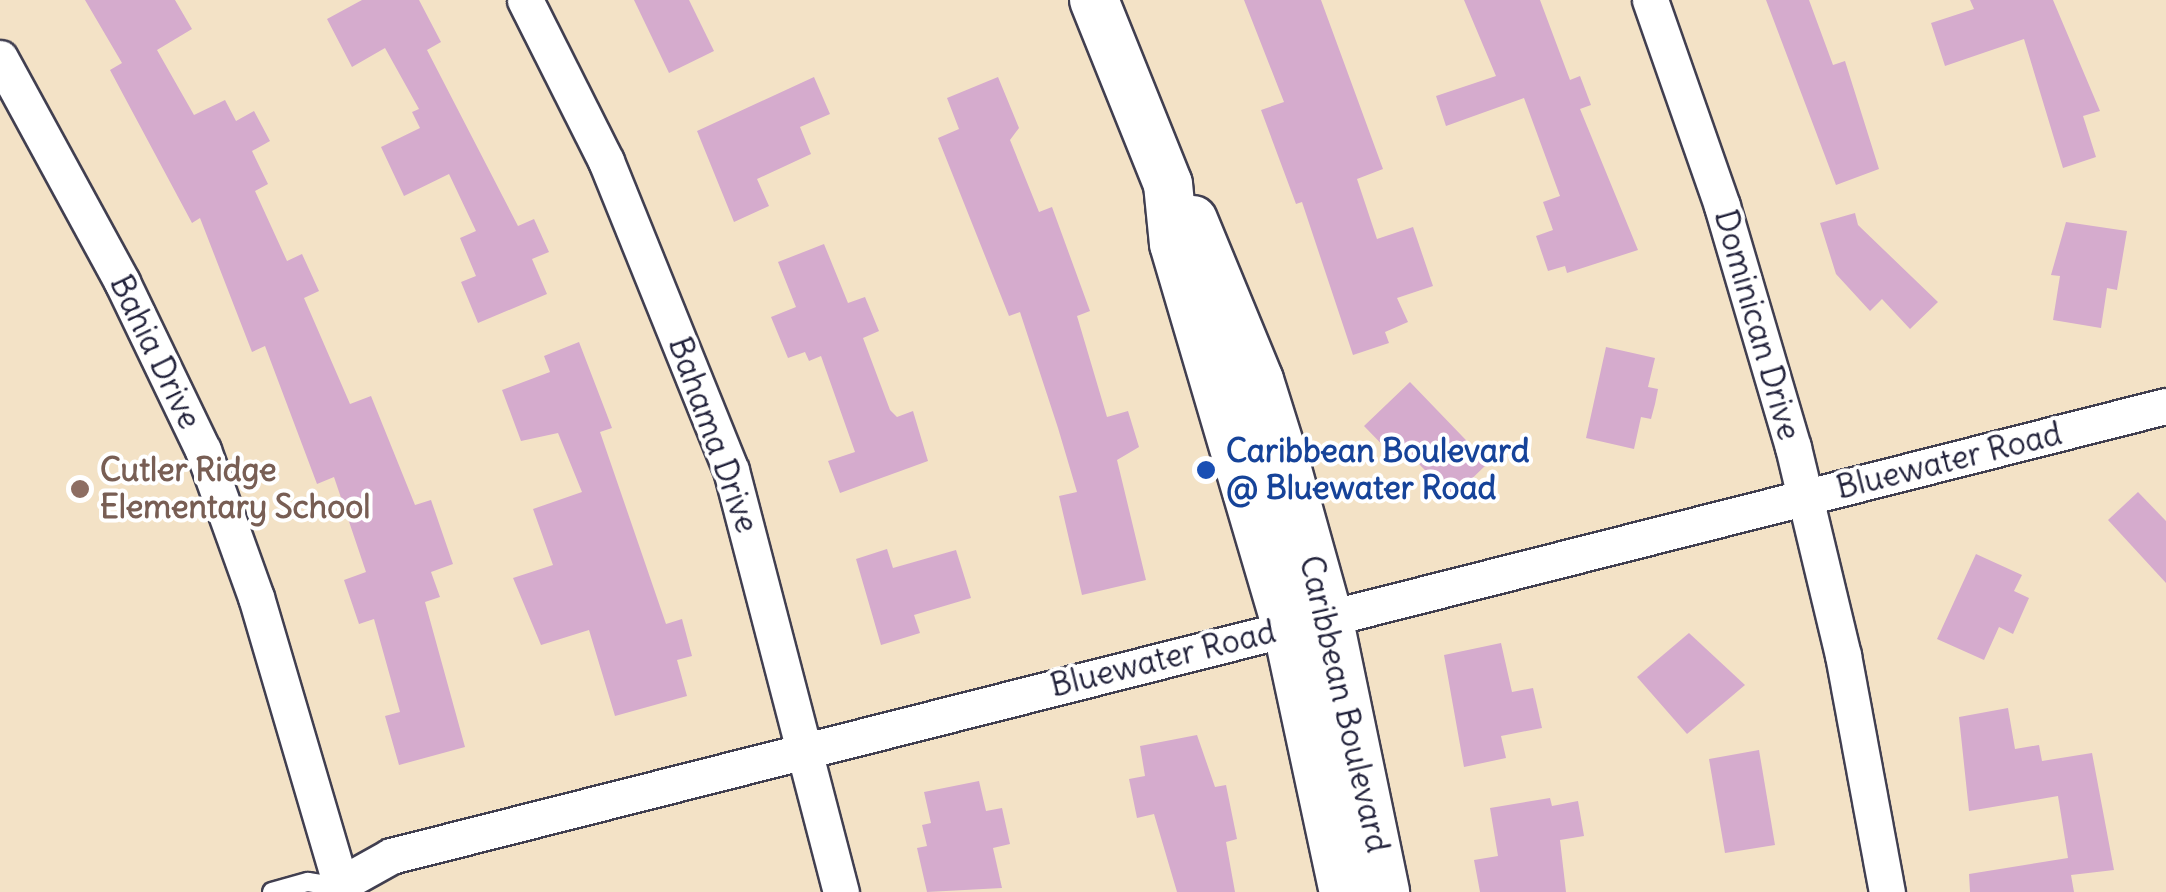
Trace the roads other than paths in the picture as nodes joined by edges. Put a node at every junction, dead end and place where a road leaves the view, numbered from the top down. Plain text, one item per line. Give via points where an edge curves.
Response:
1 (525, 0) edge
2 (1094, 0) edge
3 (1650, 0) edge
4 (0, 58) edge
5 (2166, 406) edge
6 (1806, 498) junction
7 (1308, 622) junction
8 (807, 748) junction
9 (340, 890) edge
10 (272, 892) edge
11 (841, 892) edge
12 (1344, 892) edge
13 (1385, 892) edge
14 (1886, 892) edge

1 - 8 street, Bahama Drive via 606,162 724,452
2 - 7 street, Caribbean Boulevard via 1168,184 1200,229 1259,380
3 - 6 street, Dominican Drive via 1722,206
4 - 9 street, Bahia Drive via 114,266 203,450 256,597
5 - 6 street, Bluewater Road
6 - 7 street, Bluewater Road
6 - 14 street, Dominican Drive via 1862,746
7 - 8 street, Bluewater Road
7 - 12 street, Caribbean Boulevard
7 - 13 street, Caribbean Boulevard
8 - 9 street, Bluewater Road via 391,856
8 - 11 street, Bahama Drive
9 - 10 lane via 308,882

